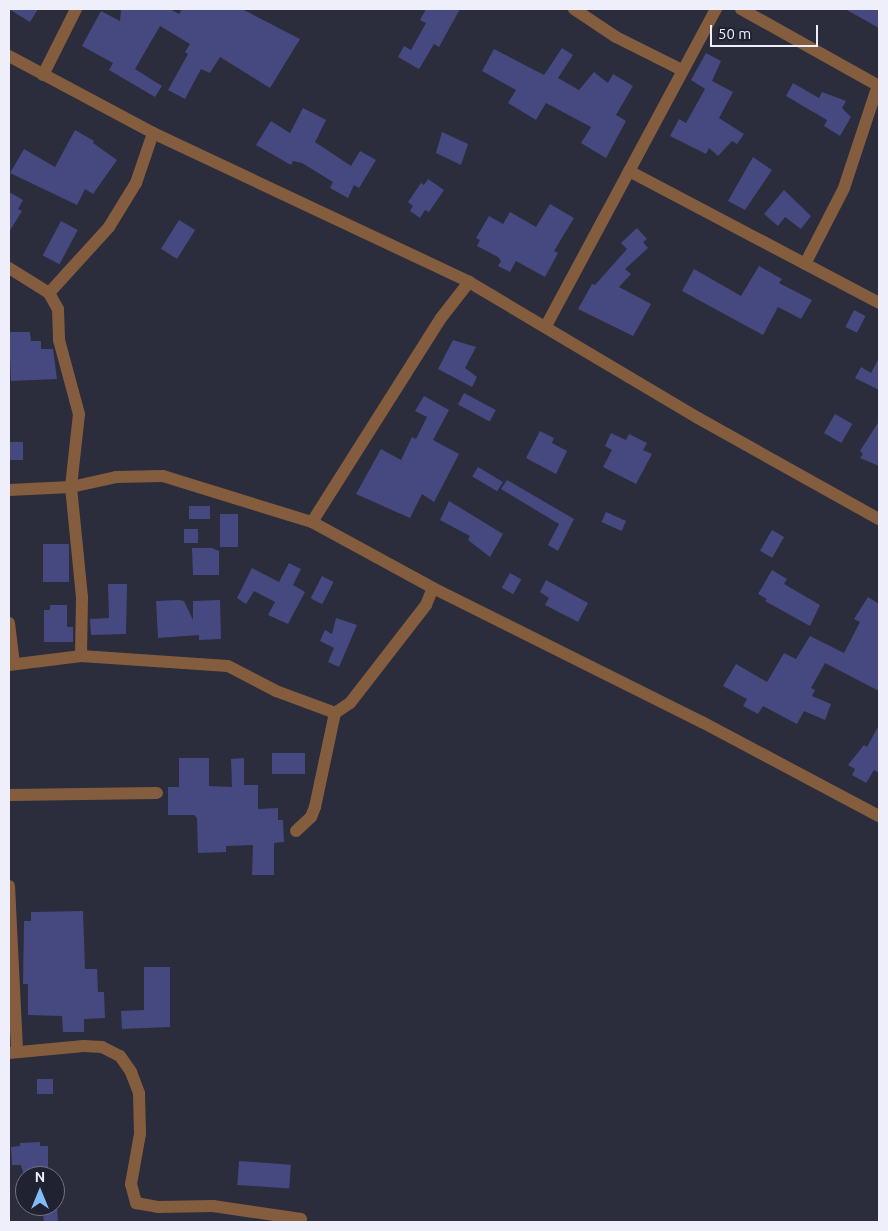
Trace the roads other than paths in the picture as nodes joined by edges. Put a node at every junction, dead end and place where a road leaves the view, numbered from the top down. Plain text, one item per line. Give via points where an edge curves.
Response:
1 (76, 9) edge
2 (574, 9) edge
3 (716, 9) edge
4 (741, 9) edge
5 (9, 56) edge
6 (682, 70) junction
7 (43, 75) junction
8 (878, 86) edge
9 (153, 132) junction
10 (629, 171) junction
11 (805, 264) junction
12 (9, 268) edge
13 (469, 282) junction
14 (49, 293) junction
15 (879, 303) edge
16 (546, 326) junction
17 (71, 487) junction
18 (9, 490) edge
19 (879, 519) edge
20 (312, 522) junction
21 (434, 588) junction
22 (9, 623) edge
23 (81, 656) junction
24 (11, 664) edge
25 (334, 712) junction
26 (157, 793) dead end
27 (9, 795) edge
28 (879, 816) edge
29 (296, 830) dead end
30 (9, 886) edge
31 (13, 1053) edge
32 (301, 1219) dead end

1 - 7 street
2 - 6 street via 616,36
3 - 6 street
4 - 8 street
5 - 7 street
6 - 10 street
7 - 9 street
8 - 11 street via 844,188
9 - 13 street
9 - 14 street via 136,183 108,227
10 - 11 street
10 - 16 street
11 - 15 street
12 - 14 street
13 - 16 street
13 - 20 street via 441,318
14 - 17 street via 58,309 59,340 79,414
16 - 19 street via 698,418
17 - 18 street
17 - 20 street via 116,477 163,476
17 - 23 street via 82,598
20 - 21 street
21 - 25 street via 426,605 350,704
21 - 28 street via 702,722
22 - 24 street
23 - 24 street
23 - 25 street via 228,666 276,691
25 - 29 street via 315,807 311,817
26 - 27 street
30 - 31 street
31 - 32 street via 84,1046 102,1047 120,1056 139,1093 140,1134 131,1184 136,1203 213,1206

